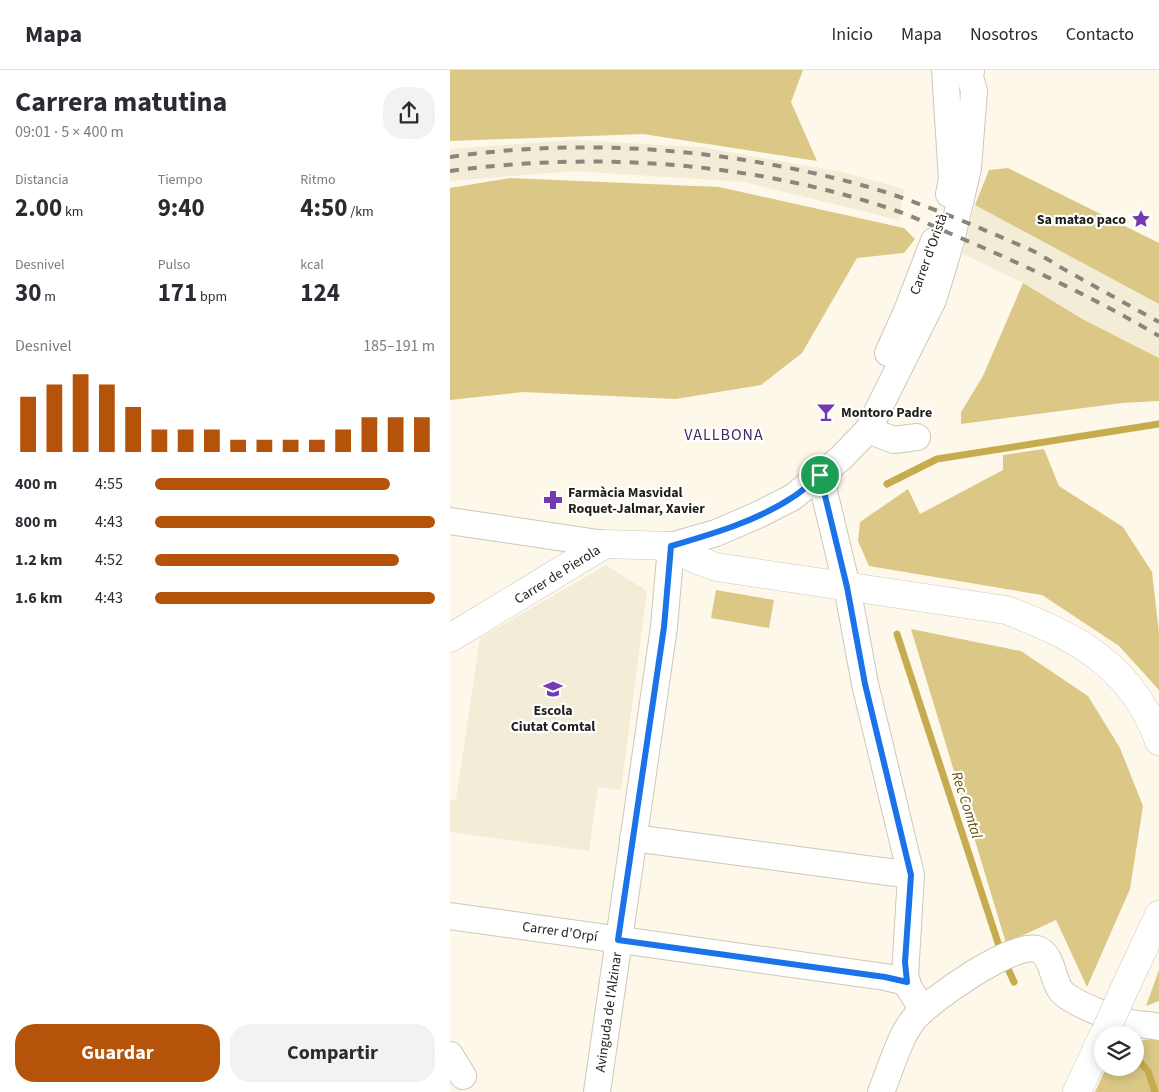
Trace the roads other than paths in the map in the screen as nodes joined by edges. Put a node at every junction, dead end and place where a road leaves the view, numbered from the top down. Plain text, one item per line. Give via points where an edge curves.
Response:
1 (945, 70) edge
2 (970, 74) edge
3 (947, 108) junction
4 (868, 430) junction
5 (917, 438) dead end
6 (820, 475) junction
7 (450, 521) edge
8 (605, 544) junction
9 (671, 546) junction
10 (847, 587) junction
11 (450, 638) edge
12 (1159, 741) edge
13 (633, 838) junction
14 (911, 875) junction
15 (1159, 915) edge
16 (450, 916) edge
17 (618, 940) junction
18 (907, 982) junction
19 (923, 1010) junction
20 (1108, 1026) edge
21 (1159, 1027) edge
22 (1094, 1056) edge
23 (597, 1092) edge
24 (881, 1092) edge
25 (1077, 1092) edge

1 - 3 street, Carrer d'Oristà
2 - 3 street
2 - 4 street, Carrer d'Oristà via 974,91 968,168 934,300
3 - 4 street, Carrer d'Oristà via 952,180 930,255 871,390
4 - 5 street via 894,440
4 - 6 street, Carrer d'Oristà
6 - 9 street, Carrer d'Oristà via 793,497 760,514 716,533
6 - 10 street
7 - 8 street
8 - 9 street, Carrer de Pierola
8 - 11 street, Carrer de Pierola
9 - 10 street, Carrer de Pierola via 716,567
9 - 13 street, Avinguda de l'Alzinar via 664,627
10 - 12 street, Carrer de Pierola via 1006,610 1050,627 1092,650 1125,682 1151,720
10 - 14 street via 865,684
13 - 14 street
13 - 17 street, Avinguda de l'Alzinar
14 - 18 street via 905,962
15 - 20 street, bridge
16 - 17 street, Carrer d'Orpí
17 - 18 street, Carrer d'Orpí
17 - 23 street, Avinguda de l'Alzinar
18 - 19 street
19 - 21 street via 959,982 1030,948 1037,949 1047,958 1057,985 1069,999 1127,1022
19 - 24 street via 908,1028
22 - 25 street

